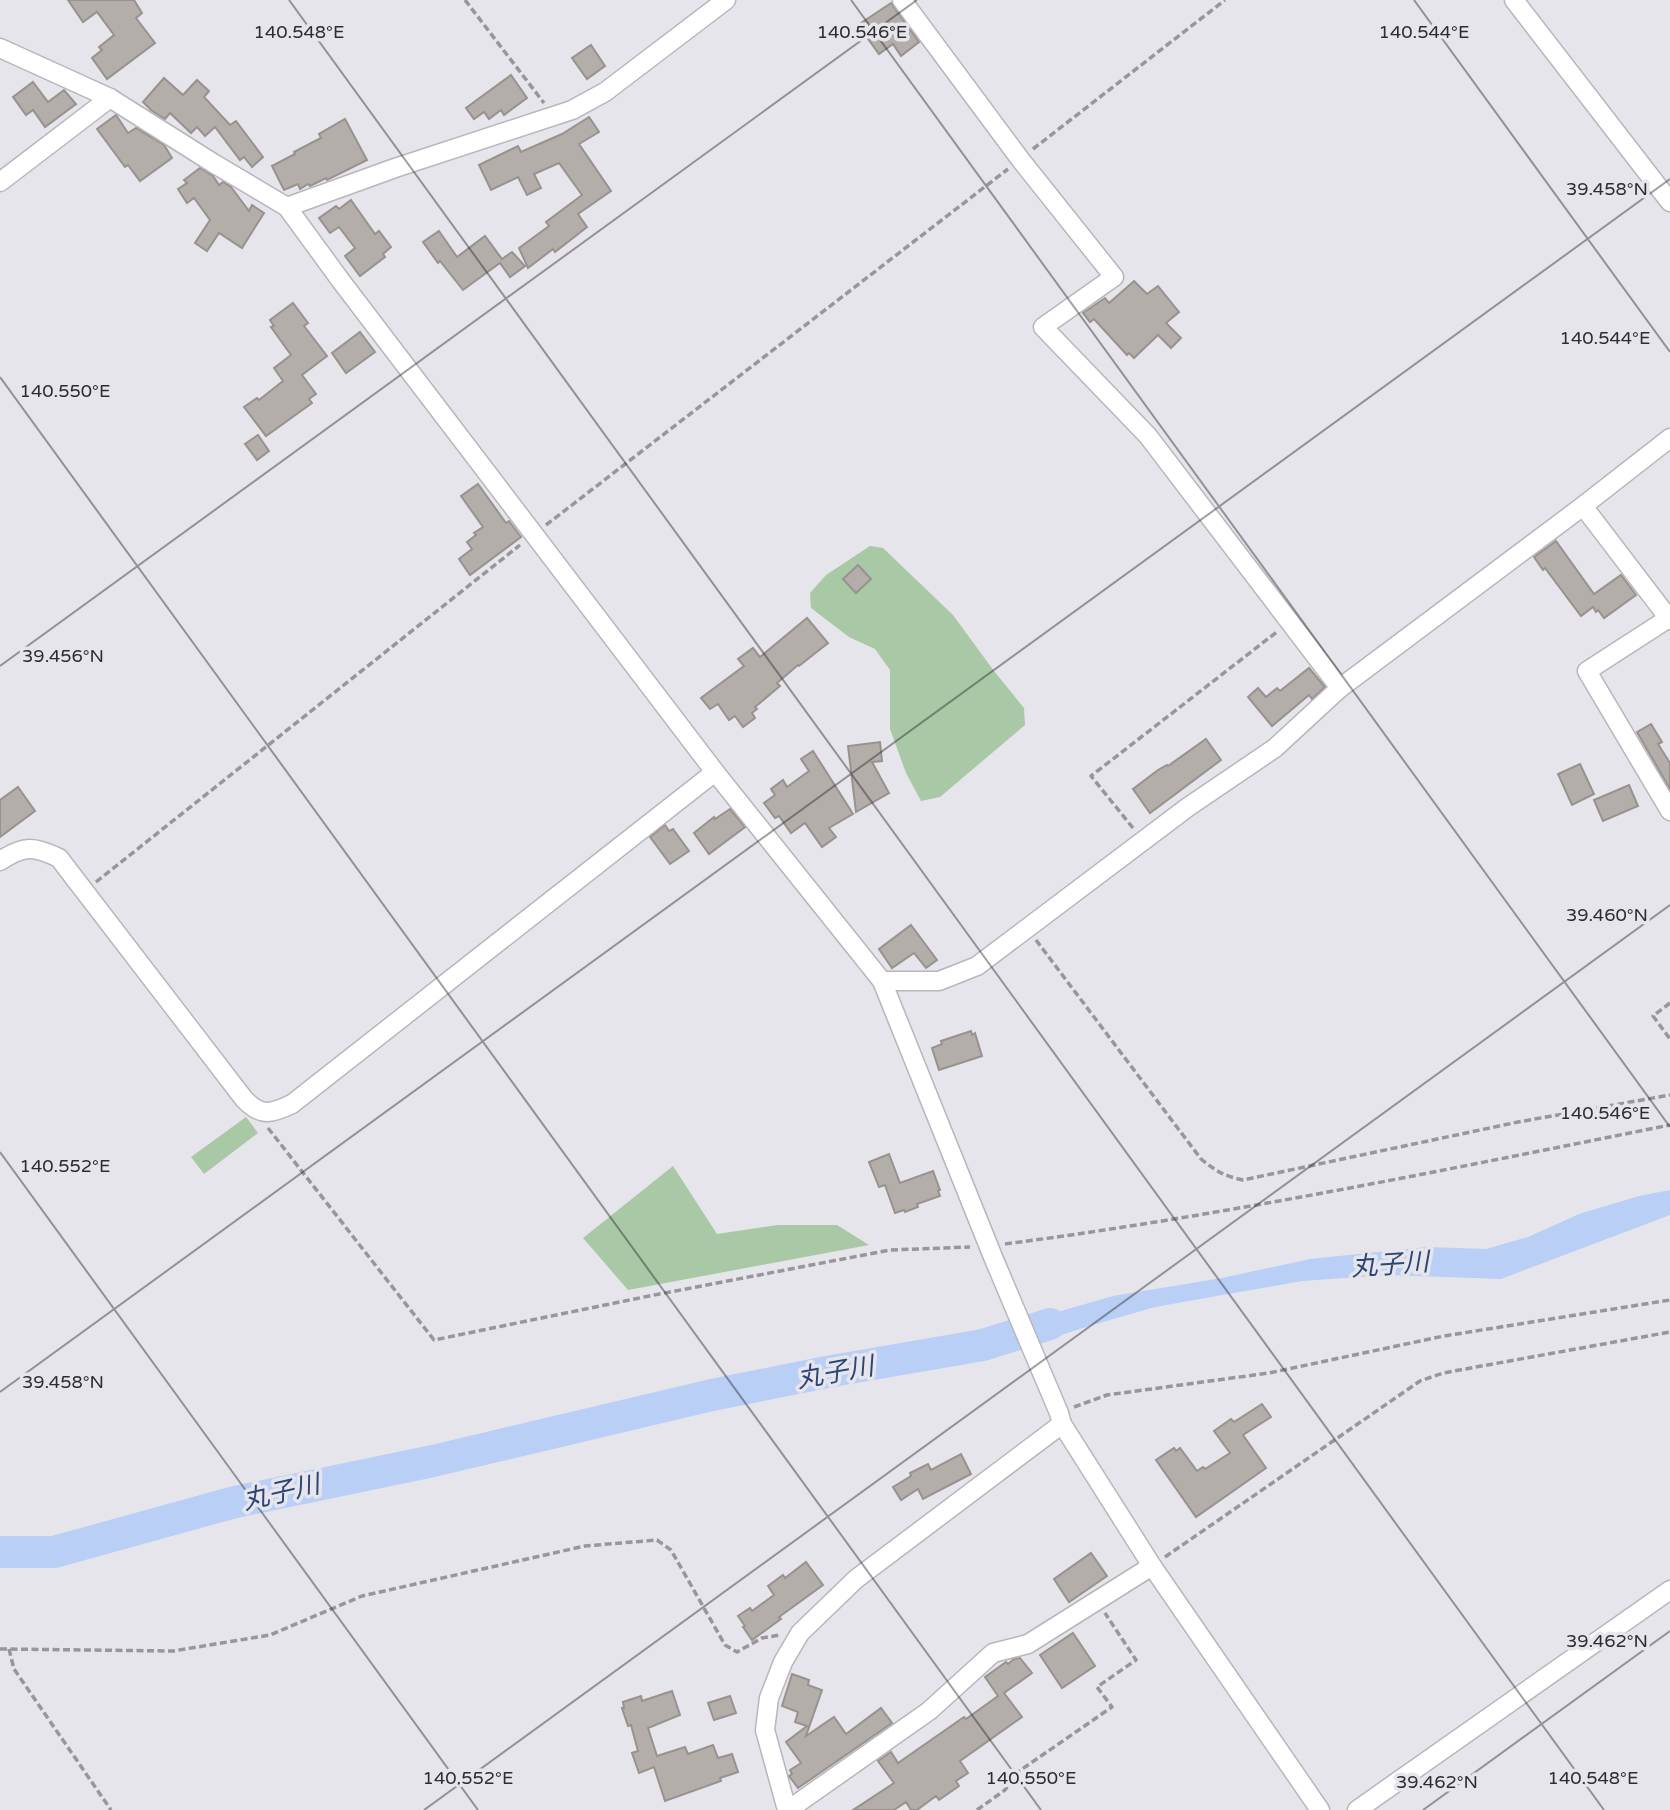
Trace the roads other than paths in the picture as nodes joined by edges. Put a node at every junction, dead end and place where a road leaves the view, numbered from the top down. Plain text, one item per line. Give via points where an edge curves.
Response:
1 (726, 0) edge
2 (902, 0) edge
3 (1514, 0) edge
4 (0, 48) edge
5 (110, 98) junction
6 (0, 182) edge
7 (1670, 202) edge
8 (287, 207) junction
9 (1670, 438) edge
10 (1583, 506) junction
11 (1669, 619) edge
12 (1340, 688) junction
13 (715, 772) junction
14 (1670, 811) edge
15 (0, 861) edge
16 (882, 981) junction
17 (1061, 1419) junction
18 (1152, 1566) junction
19 (1670, 1590) edge
20 (788, 1810) edge
21 (1320, 1810) edge
22 (1357, 1810) edge

1 - 8 street via 605,92 572,110
2 - 12 street via 1114,277 1043,327 1148,436
3 - 7 street
4 - 5 street
5 - 6 street
5 - 8 street
8 - 13 street
9 - 10 street
10 - 11 street
10 - 12 street
11 - 14 street via 1587,671
12 - 16 street via 1275,748 1188,807 976,966 939,981
13 - 15 street via 292,1104 272,1113 254,1109 244,1099 59,858 40,848 15,851
13 - 16 street
16 - 17 street
17 - 18 street
17 - 20 street via 856,1579 800,1633 769,1698 765,1730
18 - 20 street via 1028,1644 993,1653 929,1711
18 - 21 street
19 - 22 street

